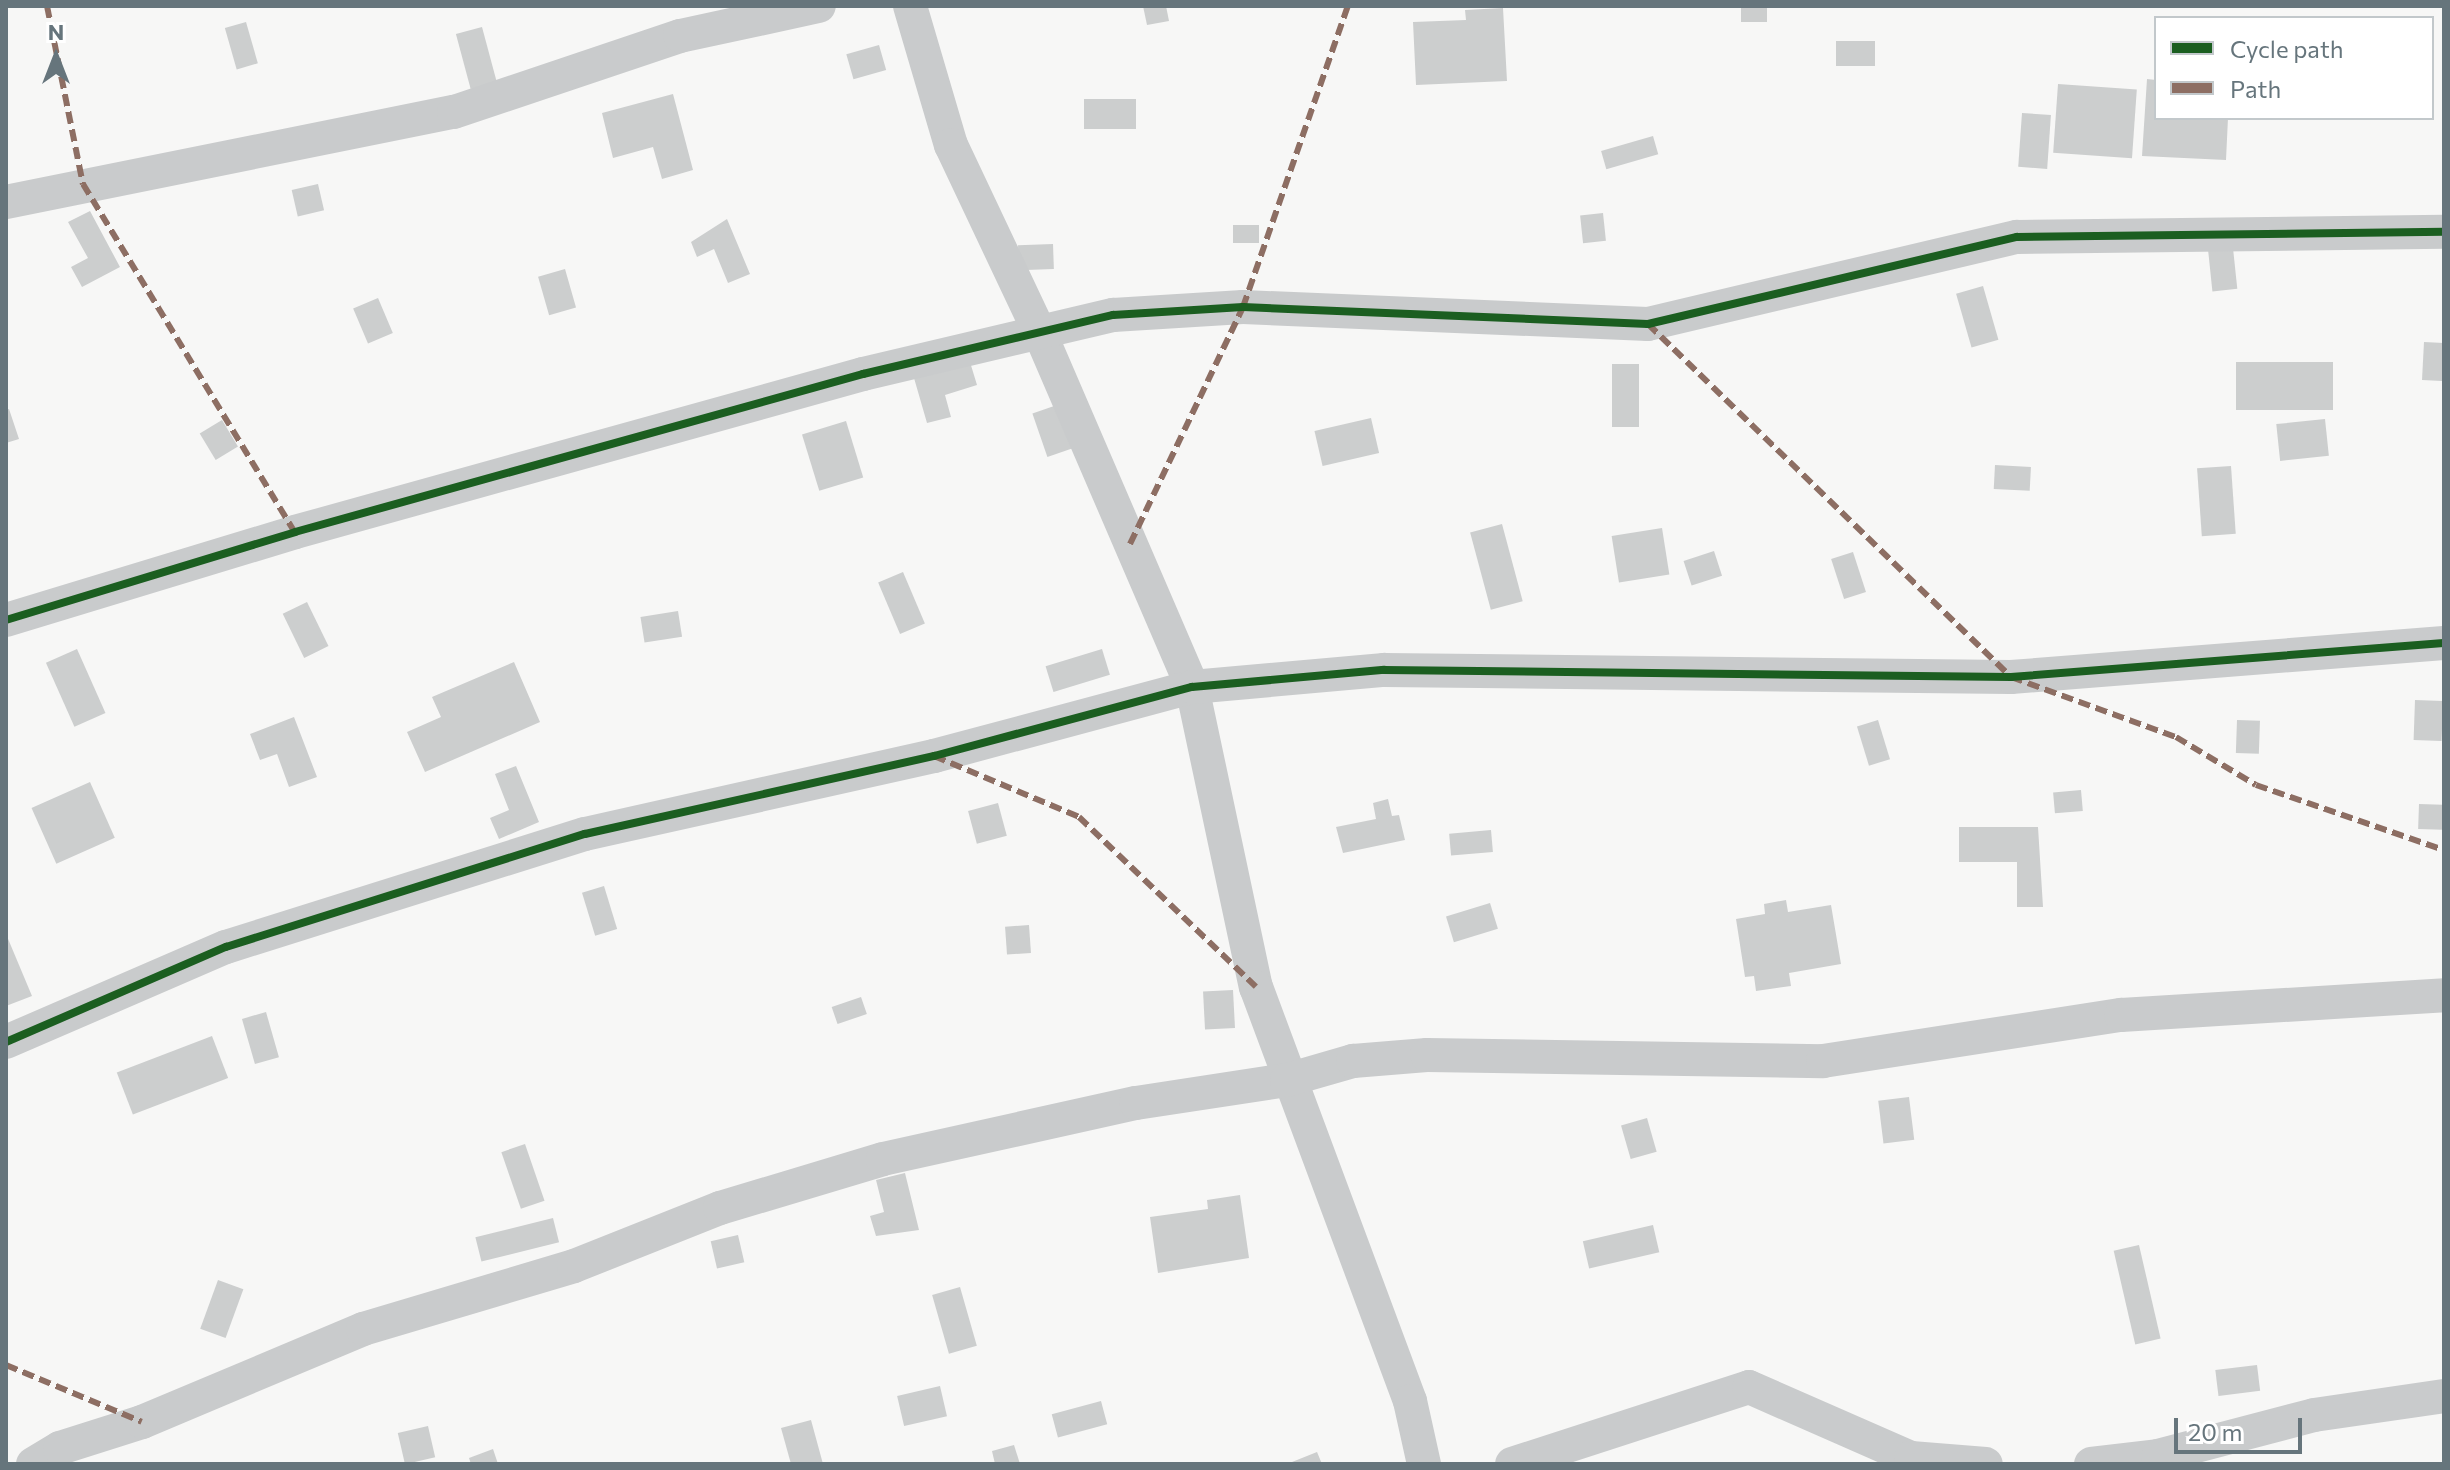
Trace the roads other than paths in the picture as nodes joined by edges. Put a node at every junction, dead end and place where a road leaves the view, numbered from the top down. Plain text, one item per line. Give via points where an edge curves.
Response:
1 (819, 6) edge
2 (910, 6) edge
3 (6, 202) edge
4 (2444, 232) edge
5 (1039, 331) junction
6 (6, 620) edge
7 (2444, 643) edge
8 (1192, 687) junction
9 (2444, 995) edge
10 (6, 1042) edge
11 (1287, 1080) junction
12 (2444, 1396) edge
13 (33, 1464) edge
14 (1424, 1464) edge
15 (1512, 1464) edge
16 (1986, 1464) edge
17 (2091, 1464) edge

1 - 3 street via 680,36 454,112
2 - 5 street via 951,145
4 - 5 street via 2017,237 1648,324 1243,307 1113,315
5 - 6 street via 863,374 295,532
5 - 8 street
7 - 8 street via 2011,677 1384,670
8 - 10 street via 934,756 585,834 226,947
8 - 11 street via 1256,987
9 - 11 street via 2121,1015 1823,1061 1427,1055 1353,1061
11 - 13 street via 1044,1121 883,1159 720,1208 574,1266 363,1329 142,1422 60,1448
11 - 14 street via 1410,1401
12 - 17 street via 2314,1415 2158,1456
15 - 16 street via 1749,1387 1911,1458

